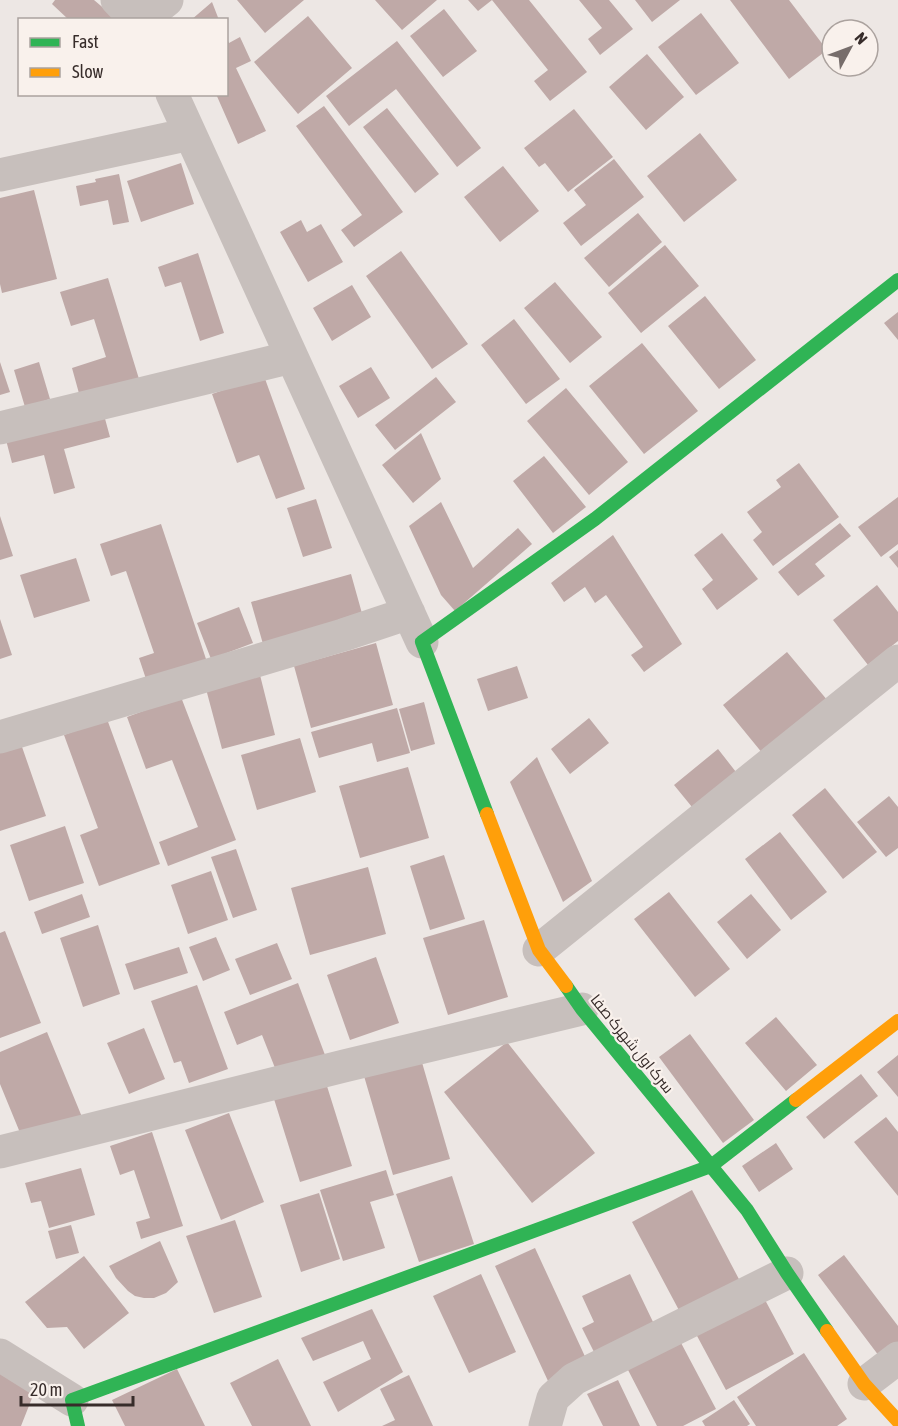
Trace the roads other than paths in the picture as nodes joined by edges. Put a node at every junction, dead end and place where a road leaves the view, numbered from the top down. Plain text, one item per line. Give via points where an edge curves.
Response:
1 (117, 0) edge
2 (167, 0) edge
3 (134, 18) edge
4 (144, 18) edge
5 (173, 96) edge
6 (190, 134) junction
7 (0, 175) edge
8 (898, 280) edge
9 (292, 357) junction
10 (0, 428) edge
11 (416, 628) junction
12 (898, 661) edge
13 (0, 737) edge
14 (539, 950) junction
15 (582, 1009) junction
16 (898, 1021) edge
17 (0, 1152) edge
18 (711, 1166) junction
19 (787, 1273) junction
20 (0, 1354) edge
21 (898, 1358) edge
22 (864, 1384) junction
23 (75, 1413) edge
24 (898, 1420) edge
25 (545, 1426) edge

1 - 3 street
2 - 4 street
5 - 6 street
6 - 7 street
6 - 9 street
8 - 11 street via 595,519
9 - 10 street
9 - 11 street
11 - 13 street via 320,642
11 - 14 street, سرک اول شهرک صفا
12 - 14 street
14 - 15 street, سرک اول شهرک صفا
15 - 17 street
15 - 18 street, سرک اول شهرک صفا
16 - 18 street
18 - 19 street, سرک اول شهرک صفا via 747,1210
18 - 23 street
19 - 22 street, سرک اول شهرک صفا
19 - 25 street via 574,1379 553,1398
20 - 23 street
21 - 22 street
22 - 24 street, سرک اول شهرک صفا

